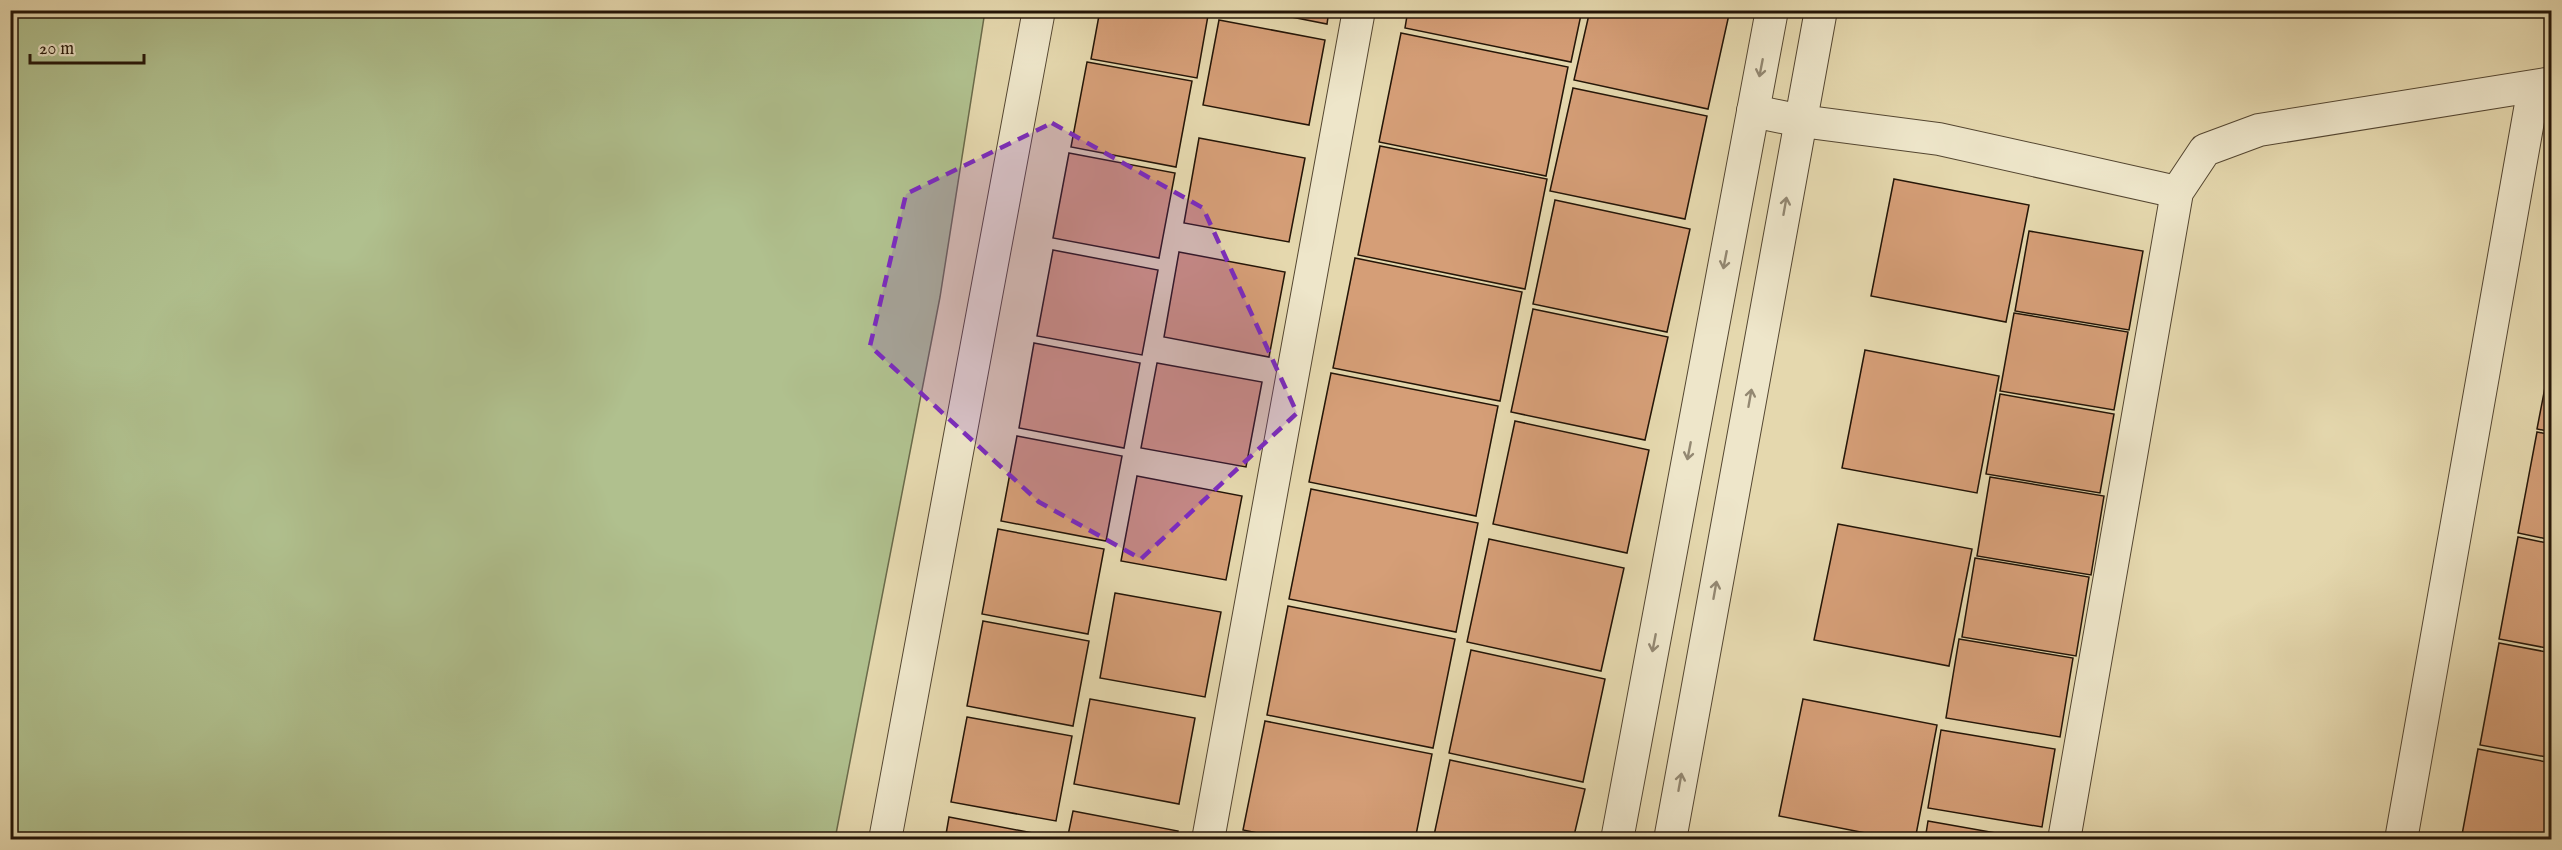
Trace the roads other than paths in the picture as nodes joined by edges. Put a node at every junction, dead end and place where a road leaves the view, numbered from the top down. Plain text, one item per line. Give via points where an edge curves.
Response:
1 (1039, 10) edge
2 (1359, 10) edge
3 (1772, 10) edge
4 (1821, 10) edge
5 (2543, 85) edge
6 (1753, 111) junction
7 (1801, 121) junction
8 (2177, 192) junction
9 (885, 840) edge
10 (1208, 840) edge
11 (1617, 840) edge
12 (1670, 840) edge
13 (2064, 840) edge
14 (2402, 840) edge

1 - 9 street
2 - 10 street
3 -> 6 street
4 - 7 street
5 - 8 street via 2259,130 2205,150
5 - 14 street
6 - 7 street
6 -> 11 street
7 - 8 street via 1939,139
12 -> 7 street
8 - 13 street

